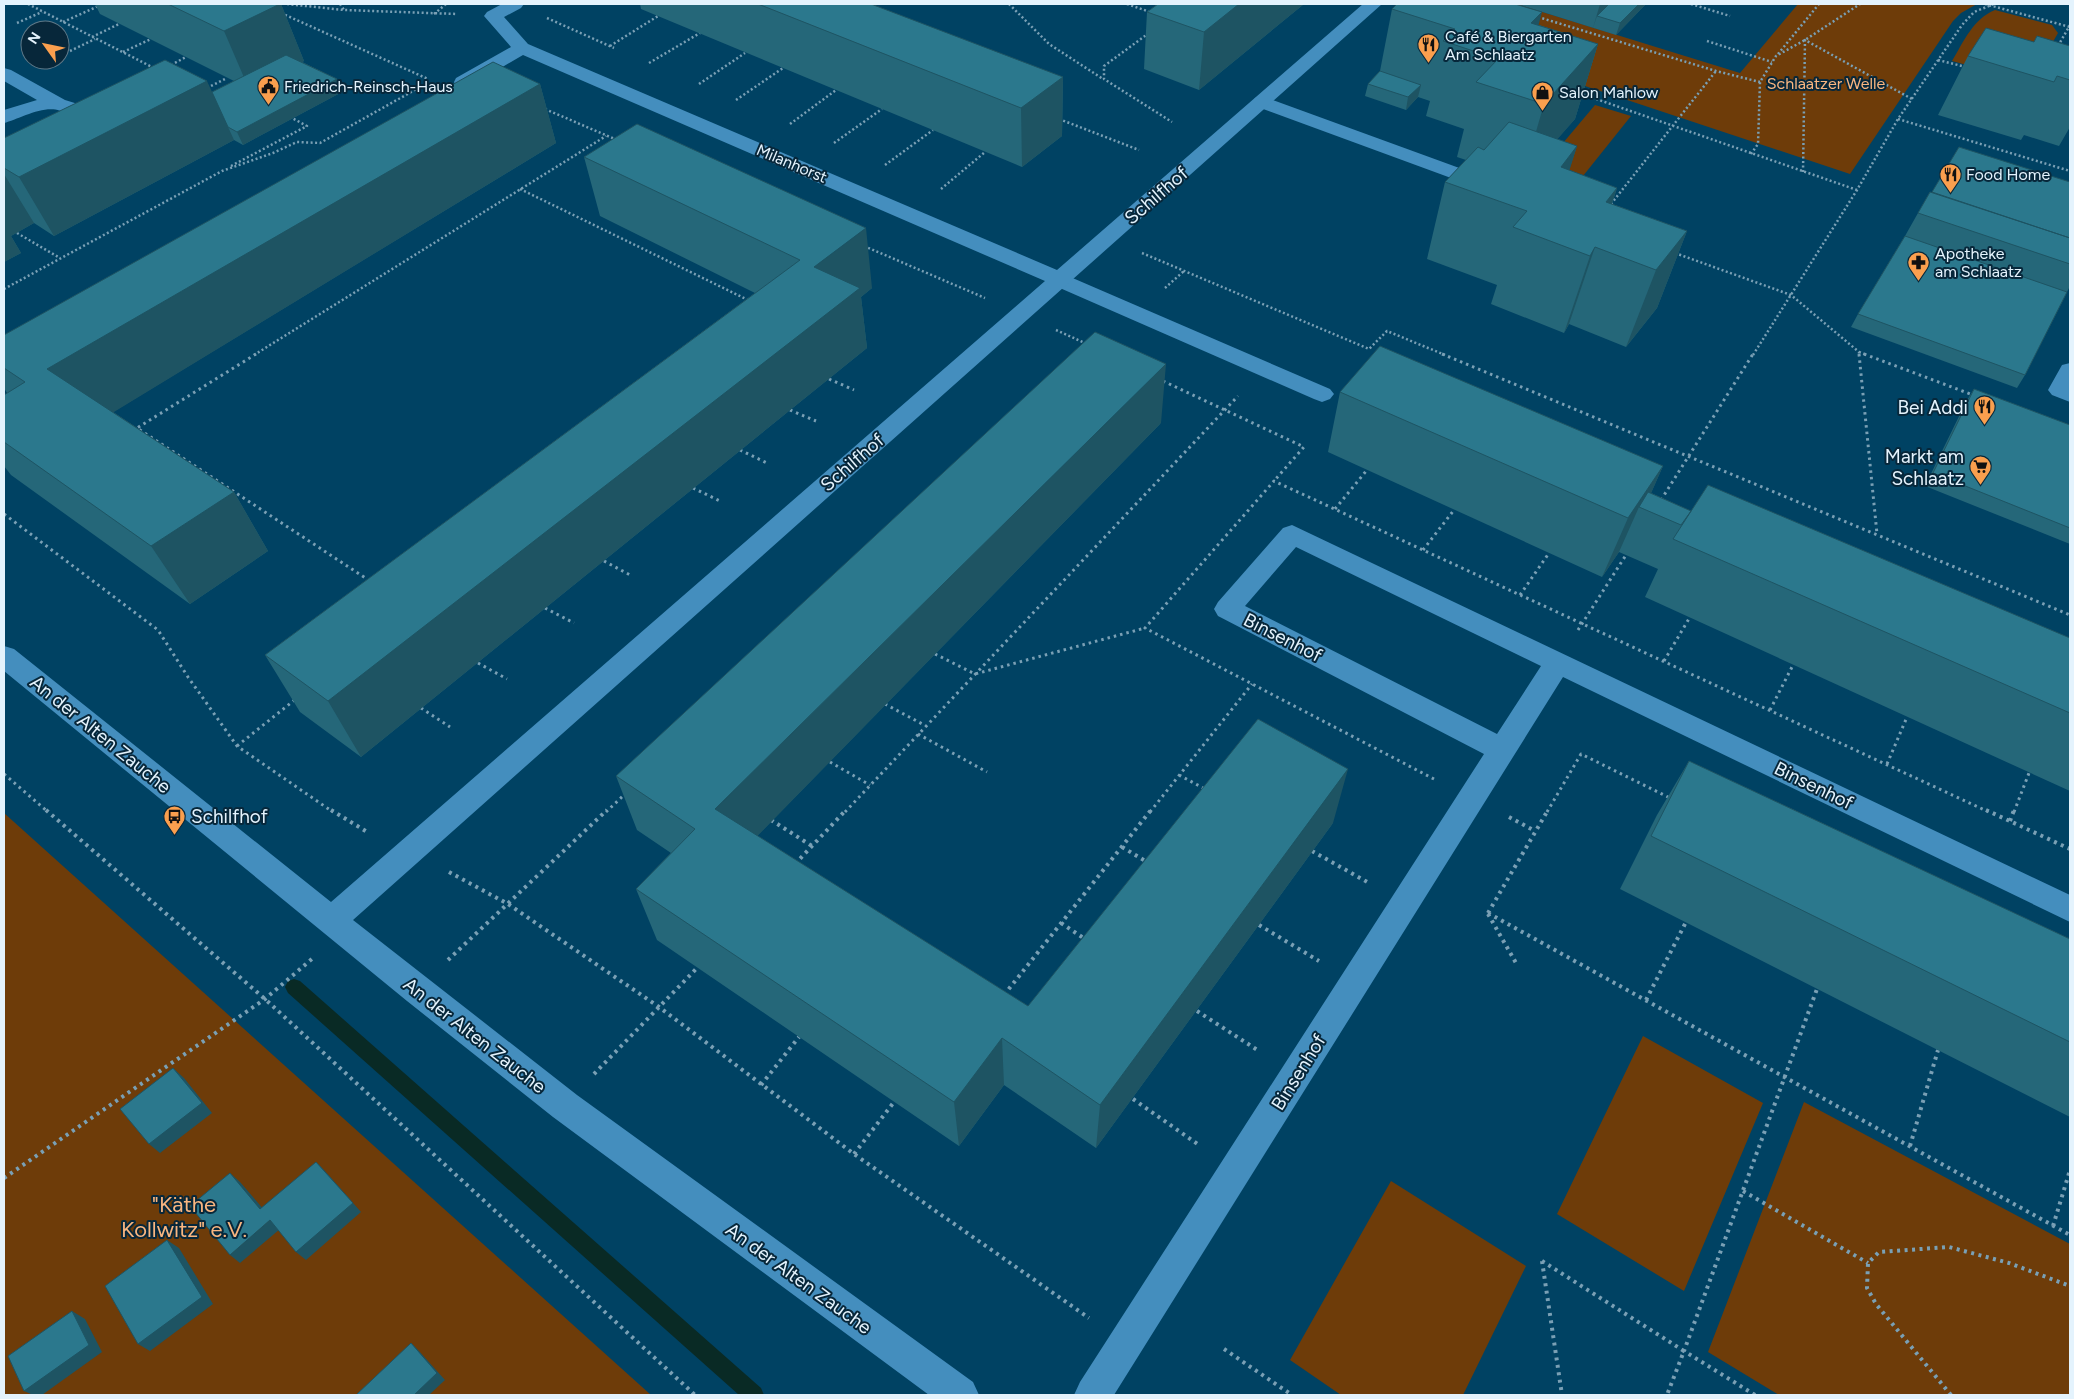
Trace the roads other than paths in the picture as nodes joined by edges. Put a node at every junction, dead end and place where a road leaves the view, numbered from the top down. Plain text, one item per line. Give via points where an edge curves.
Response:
1 (515, 4) edge
2 (1373, 4) edge
3 (522, 48) junction
4 (4, 74) edge
5 (450, 89) edge
6 (1262, 102) junction
7 (58, 104) junction
8 (4, 117) edge
9 (4, 146) edge
10 (1506, 192) edge
11 (1061, 280) junction
12 (2070, 370) edge
13 (1322, 394) dead end
14 (2070, 394) edge
15 (4, 656) edge
16 (1558, 662) junction
17 (1502, 750) junction
18 (2070, 909) edge
19 (331, 921) junction
20 (960, 1395) edge
21 (1093, 1395) edge

1 - 3 street, Milanhorst via 493,16
2 - 6 street, Schilfhof
3 - 5 street
3 - 11 street, Milanhorst
4 - 7 street
6 - 10 street
6 - 11 street, Schilfhof
7 - 8 street via 37,105
7 - 9 street via 71,108 77,115 75,124 66,134 31,147
11 - 13 street, Milanhorst
11 - 19 street, Schilfhof
12 - 14 street via 2060,390
15 - 19 street, An der Alten Zauche
16 - 17 street, Binsenhof
16 - 17 street, Binsenhof via 1292,534 1228,609
16 - 18 street, Binsenhof
17 - 21 street, Binsenhof
19 - 20 street, An der Alten Zauche via 565,1106

